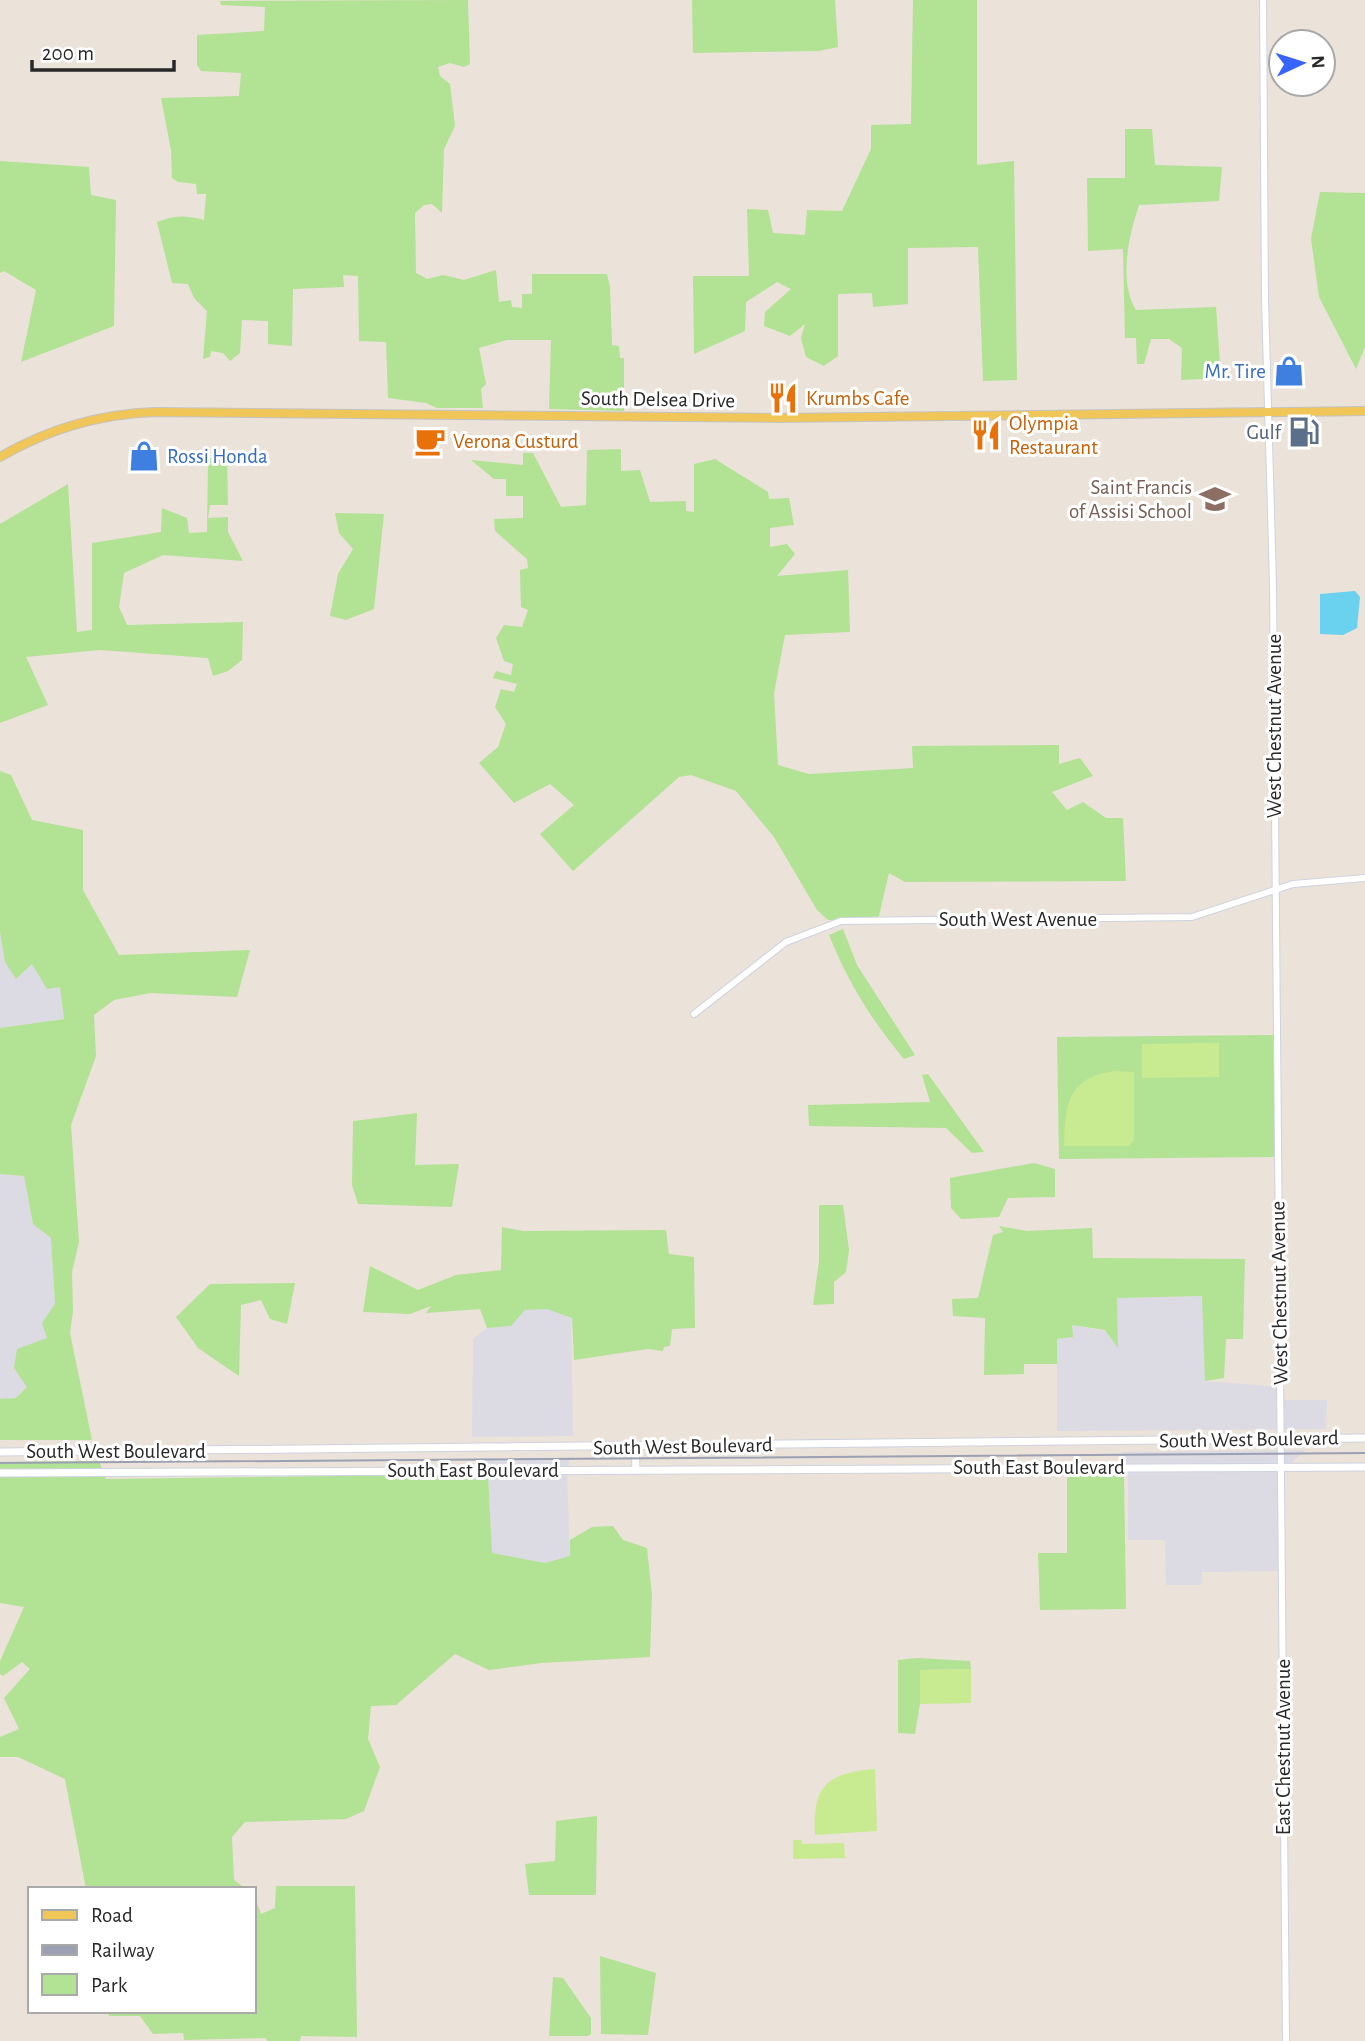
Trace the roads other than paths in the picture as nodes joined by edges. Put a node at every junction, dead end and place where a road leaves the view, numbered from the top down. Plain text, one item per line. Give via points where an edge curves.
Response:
1 (1263, 0) edge
2 (1365, 411) edge
3 (1267, 413) junction
4 (0, 457) edge
5 (1365, 878) edge
6 (1276, 888) junction
7 (694, 1014) dead end
8 (1365, 1438) edge
9 (1281, 1439) junction
10 (635, 1446) junction
11 (0, 1452) edge
12 (1281, 1453) joint
13 (1281, 1466) junction
14 (1365, 1466) edge
15 (636, 1469) junction
16 (0, 1473) edge
17 (1286, 2041) edge

1 - 3 street, West Chestnut Avenue
2 - 3 main road, South Delsea Drive
3 - 4 main road, South Delsea Drive via 776,418 155,412 67,426
3 - 6 street, West Chestnut Avenue
5 - 6 street, South West Avenue
6 - 7 street, South West Avenue via 1192,917 841,921 786,942
6 - 9 street, West Chestnut Avenue
8 - 9 main road, South West Boulevard
9 - 10 main road, South West Boulevard
9 - 12 street, West Chestnut Avenue
10 - 11 main road, South West Boulevard
10 - 15 main road
12 - 13 street, East Chestnut Avenue
13 - 14 main road, South East Boulevard
13 - 15 main road, South East Boulevard
13 - 17 street, East Chestnut Avenue
15 - 16 main road, South East Boulevard

